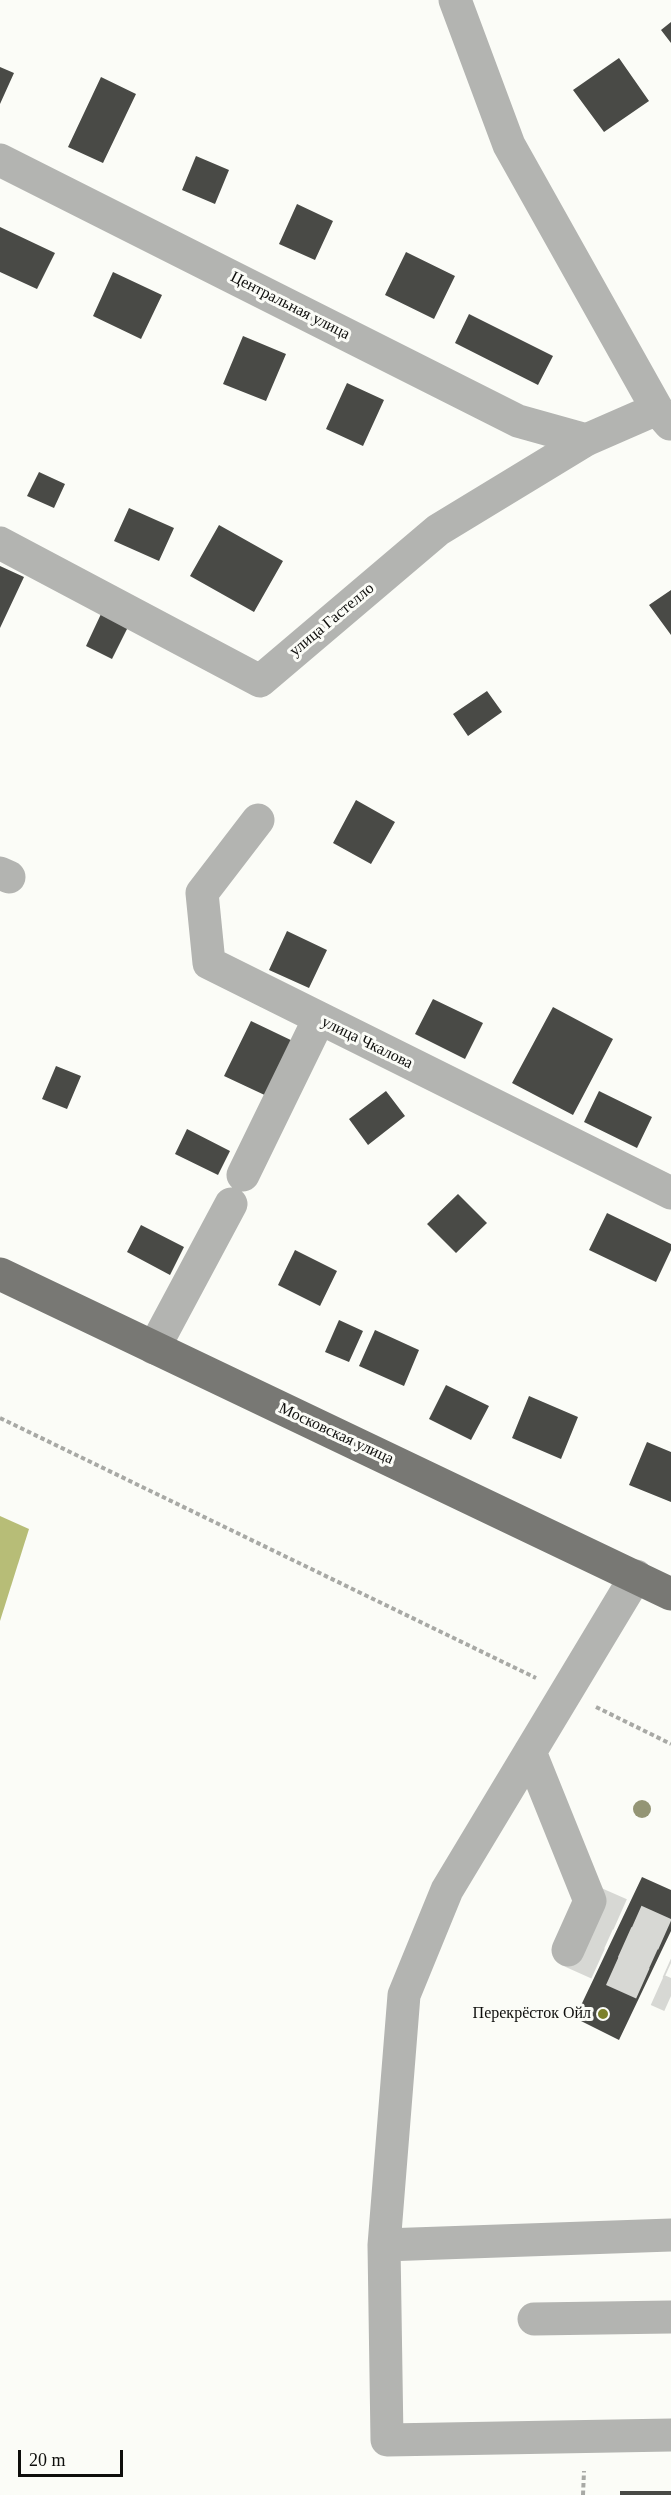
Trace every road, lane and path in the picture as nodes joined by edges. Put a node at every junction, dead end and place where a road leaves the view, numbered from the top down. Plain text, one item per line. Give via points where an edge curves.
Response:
1 (455, 0) edge
2 (0, 160) edge
3 (664, 417) edge
4 (586, 440) junction
5 (0, 543) edge
6 (258, 820) dead end
7 (319, 1019) junction
8 (671, 1193) edge
9 (0, 1274) edge
10 (153, 1348) junction
11 (0, 1418) edge
12 (636, 1576) junction
13 (671, 1594) edge
14 (566, 1692) junction
15 (671, 1744) edge
16 (530, 1752) junction
17 (568, 1950) dead end
18 (671, 2235) edge
19 (384, 2245) junction
20 (671, 2317) edge
21 (534, 2319) dead end
22 (671, 2435) edge

1 - 3 street via 509,145
2 - 4 street, Центральная улица via 518,422
3 - 4 street, улица Гастелло
4 - 5 street, улица Гастелло via 438,530 260,681
6 - 7 street, улица Чкалова via 202,893 209,963
7 - 8 street, улица Чкалова
7 - 10 street via 237,1189
9 - 10 main road, Московская улица
10 - 12 main road, Московская улица
11 - 14 path
12 - 13 main road, Московская улица
12 - 14 street
14 - 15 path
14 - 16 street
16 - 17 street via 591,1901
16 - 19 street via 447,1890 405,1995
18 - 19 street
19 - 22 street via 387,2440
20 - 21 street

